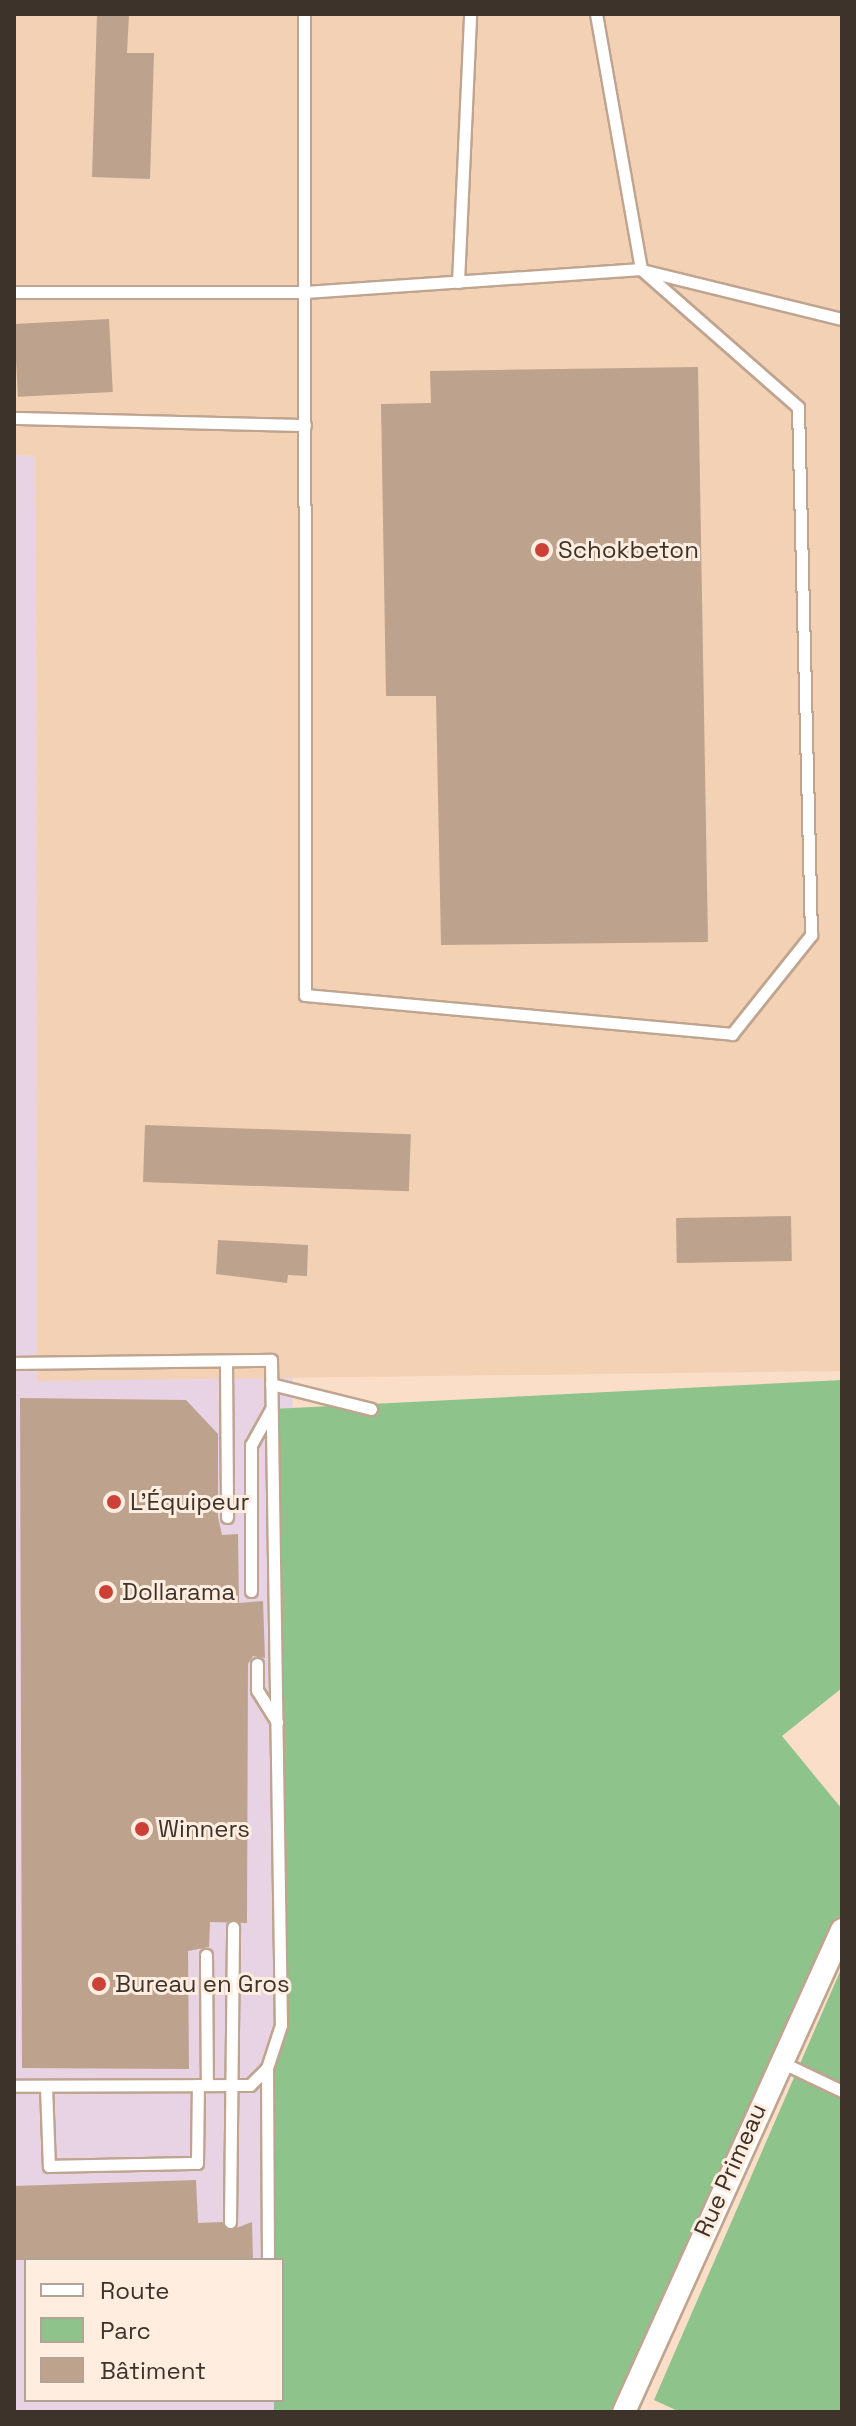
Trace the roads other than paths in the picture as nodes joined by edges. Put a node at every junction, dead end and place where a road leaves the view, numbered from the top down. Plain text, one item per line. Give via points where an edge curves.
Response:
1 (304, 14) edge
2 (470, 14) edge
3 (596, 14) edge
4 (641, 269) junction
5 (458, 282) junction
6 (14, 292) edge
7 (305, 292) junction
8 (842, 319) edge
9 (14, 418) edge
10 (305, 425) junction
11 (226, 1361) junction
12 (14, 1363) edge
13 (271, 1384) junction
14 (272, 1408) junction
15 (371, 1409) dead end
16 (227, 1517) dead end
17 (251, 1591) dead end
18 (257, 1664) dead end
19 (277, 1723) junction
20 (233, 1927) dead end
21 (842, 1930) edge
22 (206, 1955) dead end
23 (778, 2061) junction
24 (267, 2068) junction
25 (203, 2085) junction
26 (234, 2085) junction
27 (14, 2086) edge
28 (46, 2086) junction
29 (842, 2091) edge
30 (230, 2222) dead end
31 (268, 2257) dead end
32 (624, 2412) edge

1 - 7 lane
2 - 5 lane
3 - 4 lane
4 - 5 lane
4 - 8 lane
4 - 10 lane via 798,407 811,935 732,1034 305,995
5 - 7 lane
6 - 7 lane
7 - 10 lane
9 - 10 lane
11 - 12 lane
11 - 13 lane via 271,1360
11 - 16 lane
13 - 14 lane
13 - 15 lane
14 - 17 lane via 251,1445
14 - 19 lane
18 - 19 lane via 257,1690
19 - 24 lane via 281,2025
20 - 26 lane
21 - 23 street, Rue Primeau
22 - 25 lane
23 - 29 lane
23 - 32 street, Rue Primeau
24 - 26 lane via 257,2082
24 - 31 lane
25 - 26 lane
25 - 28 lane
25 - 28 lane via 197,2163 49,2166
26 - 30 lane
27 - 28 lane

